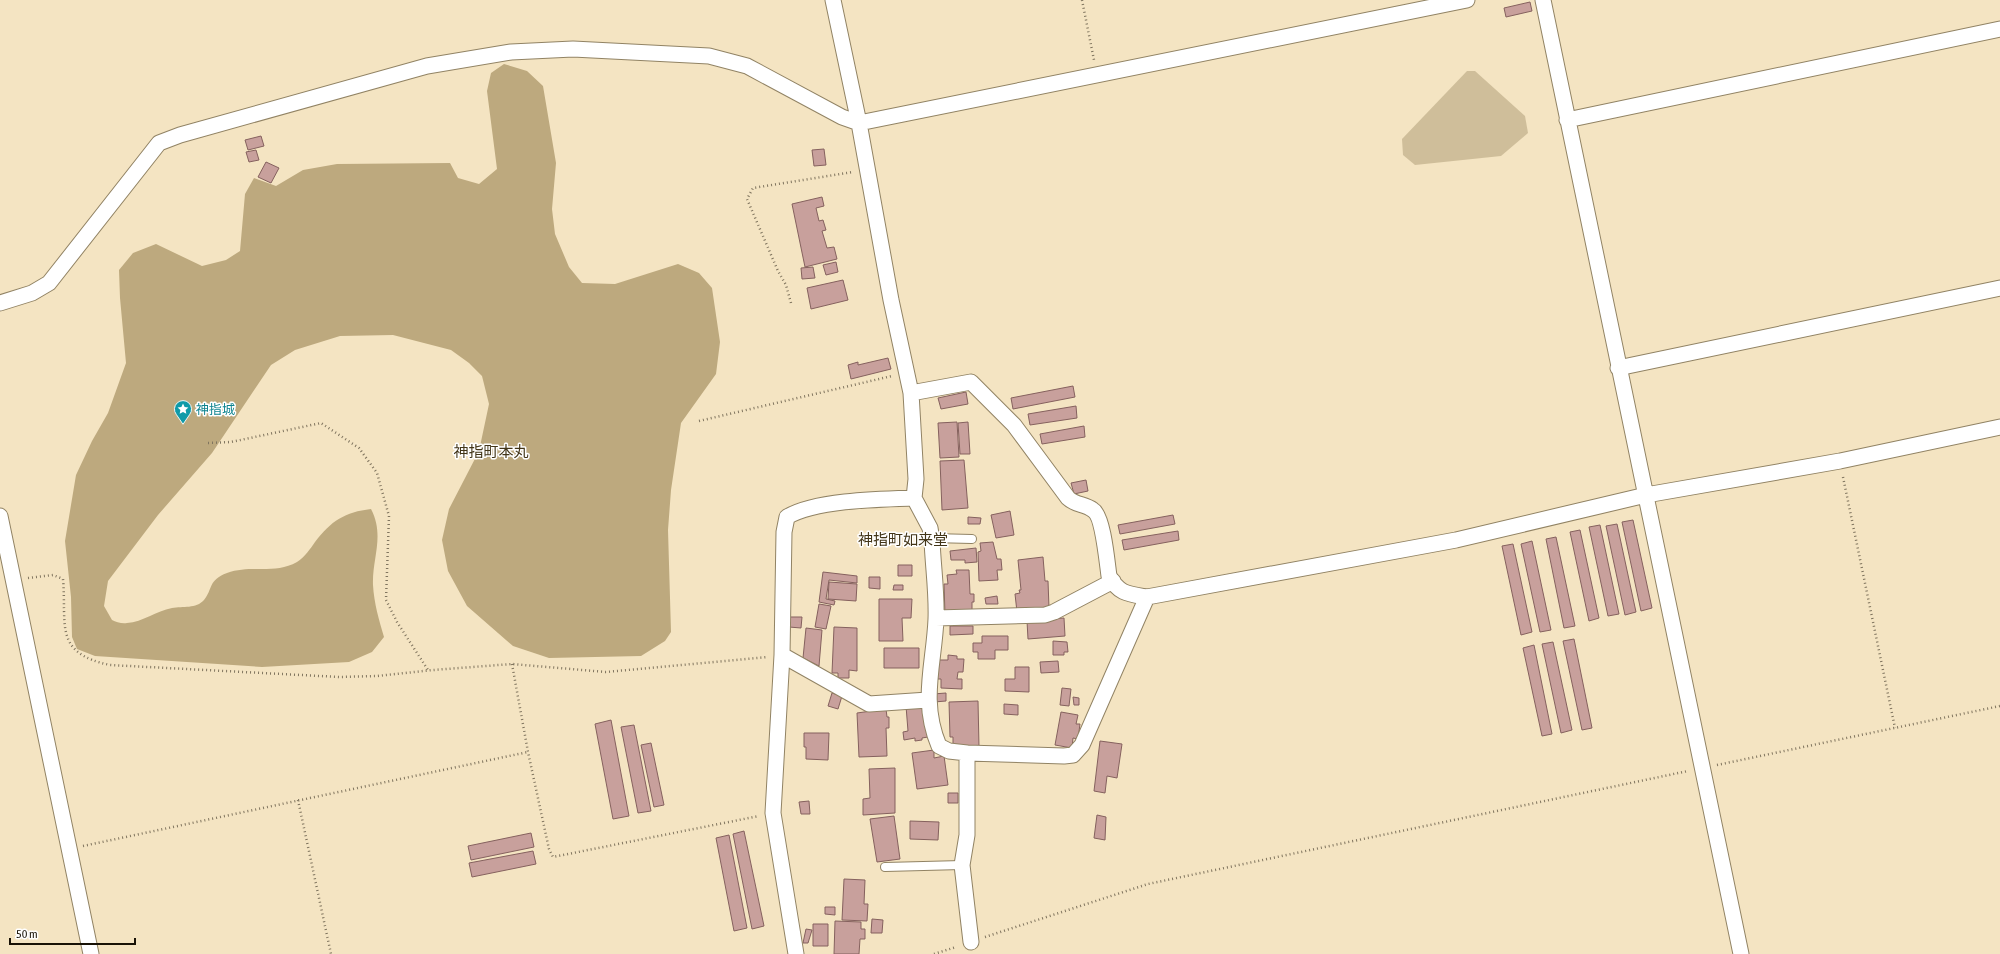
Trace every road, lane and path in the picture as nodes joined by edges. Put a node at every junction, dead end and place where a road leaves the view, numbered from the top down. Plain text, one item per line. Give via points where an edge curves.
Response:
1 (833, 0) edge
2 (1082, 0) edge
3 (1467, 0) edge
4 (1543, 0) edge
5 (2000, 29) edge
6 (1097, 74) junction
7 (1567, 120) junction
8 (859, 122) junction
9 (868, 170) junction
10 (2000, 288) edge
11 (0, 303) edge
12 (791, 303) dead end
13 (1618, 368) junction
14 (906, 373) junction
15 (912, 393) junction
16 (699, 420) dead end
17 (2000, 427) edge
18 (208, 443) dead end
19 (1840, 461) junction
20 (1646, 495) junction
21 (914, 498) junction
22 (0, 516) edge
23 (932, 538) junction
24 (972, 539) dead end
25 (1113, 581) junction
26 (13, 582) junction
27 (1147, 596) junction
28 (936, 618) junction
29 (782, 655) junction
30 (512, 664) junction
31 (428, 670) junction
32 (928, 700) junction
33 (2000, 706) edge
34 (1895, 728) junction
35 (528, 752) junction
36 (967, 753) junction
37 (1702, 768) junction
38 (298, 800) junction
39 (774, 813) junction
40 (69, 848) junction
41 (962, 865) junction
42 (885, 867) dead end
43 (970, 942) junction
44 (91, 954) edge
45 (330, 954) edge
46 (796, 954) edge
47 (934, 954) edge
48 (1741, 954) edge

1 - 8 street
2 - 6 path
3 - 6 street
4 - 7 street
5 - 7 street
6 - 8 street
7 - 13 street
8 - 9 street
8 - 11 street via 842,118 747,66 709,56 573,49 511,52 427,66 180,134 159,143 49,283 32,293
9 - 12 path via 753,188 747,199 786,285
9 - 14 street
10 - 13 street
13 - 20 street
14 - 15 street
14 - 16 path
15 - 21 street via 916,479
15 - 25 street via 971,382 1014,425 1073,504 1093,510 1099,519 1109,576
17 - 19 street
18 - 31 path via 231,442 321,423 359,448 377,473 389,516 386,600
19 - 20 street
19 - 34 path
20 - 27 street via 1456,540
20 - 37 street
21 - 23 street via 930,528
21 - 29 street via 832,504 800,510 787,517 784,532
22 - 26 street
23 - 24 lane
23 - 28 street
25 - 27 street via 1124,593
25 - 28 street via 1045,615
26 - 31 path via 53,575 63,579 65,628 69,642 78,654 91,662 110,666 339,677
26 - 40 street
27 - 36 street via 1082,745 1073,755
28 - 32 street
29 - 30 path via 606,672
29 - 32 street via 869,704
29 - 39 street
30 - 31 path
30 - 35 path
32 - 36 street via 939,746 948,751
33 - 34 path
34 - 37 path
35 - 38 path
35 - 39 path via 549,849 553,857
36 - 41 street via 967,835
37 - 43 path via 1148,884
37 - 48 street
38 - 40 path
38 - 45 path
39 - 46 street
40 - 44 street
41 - 42 lane
41 - 43 street
43 - 47 path

